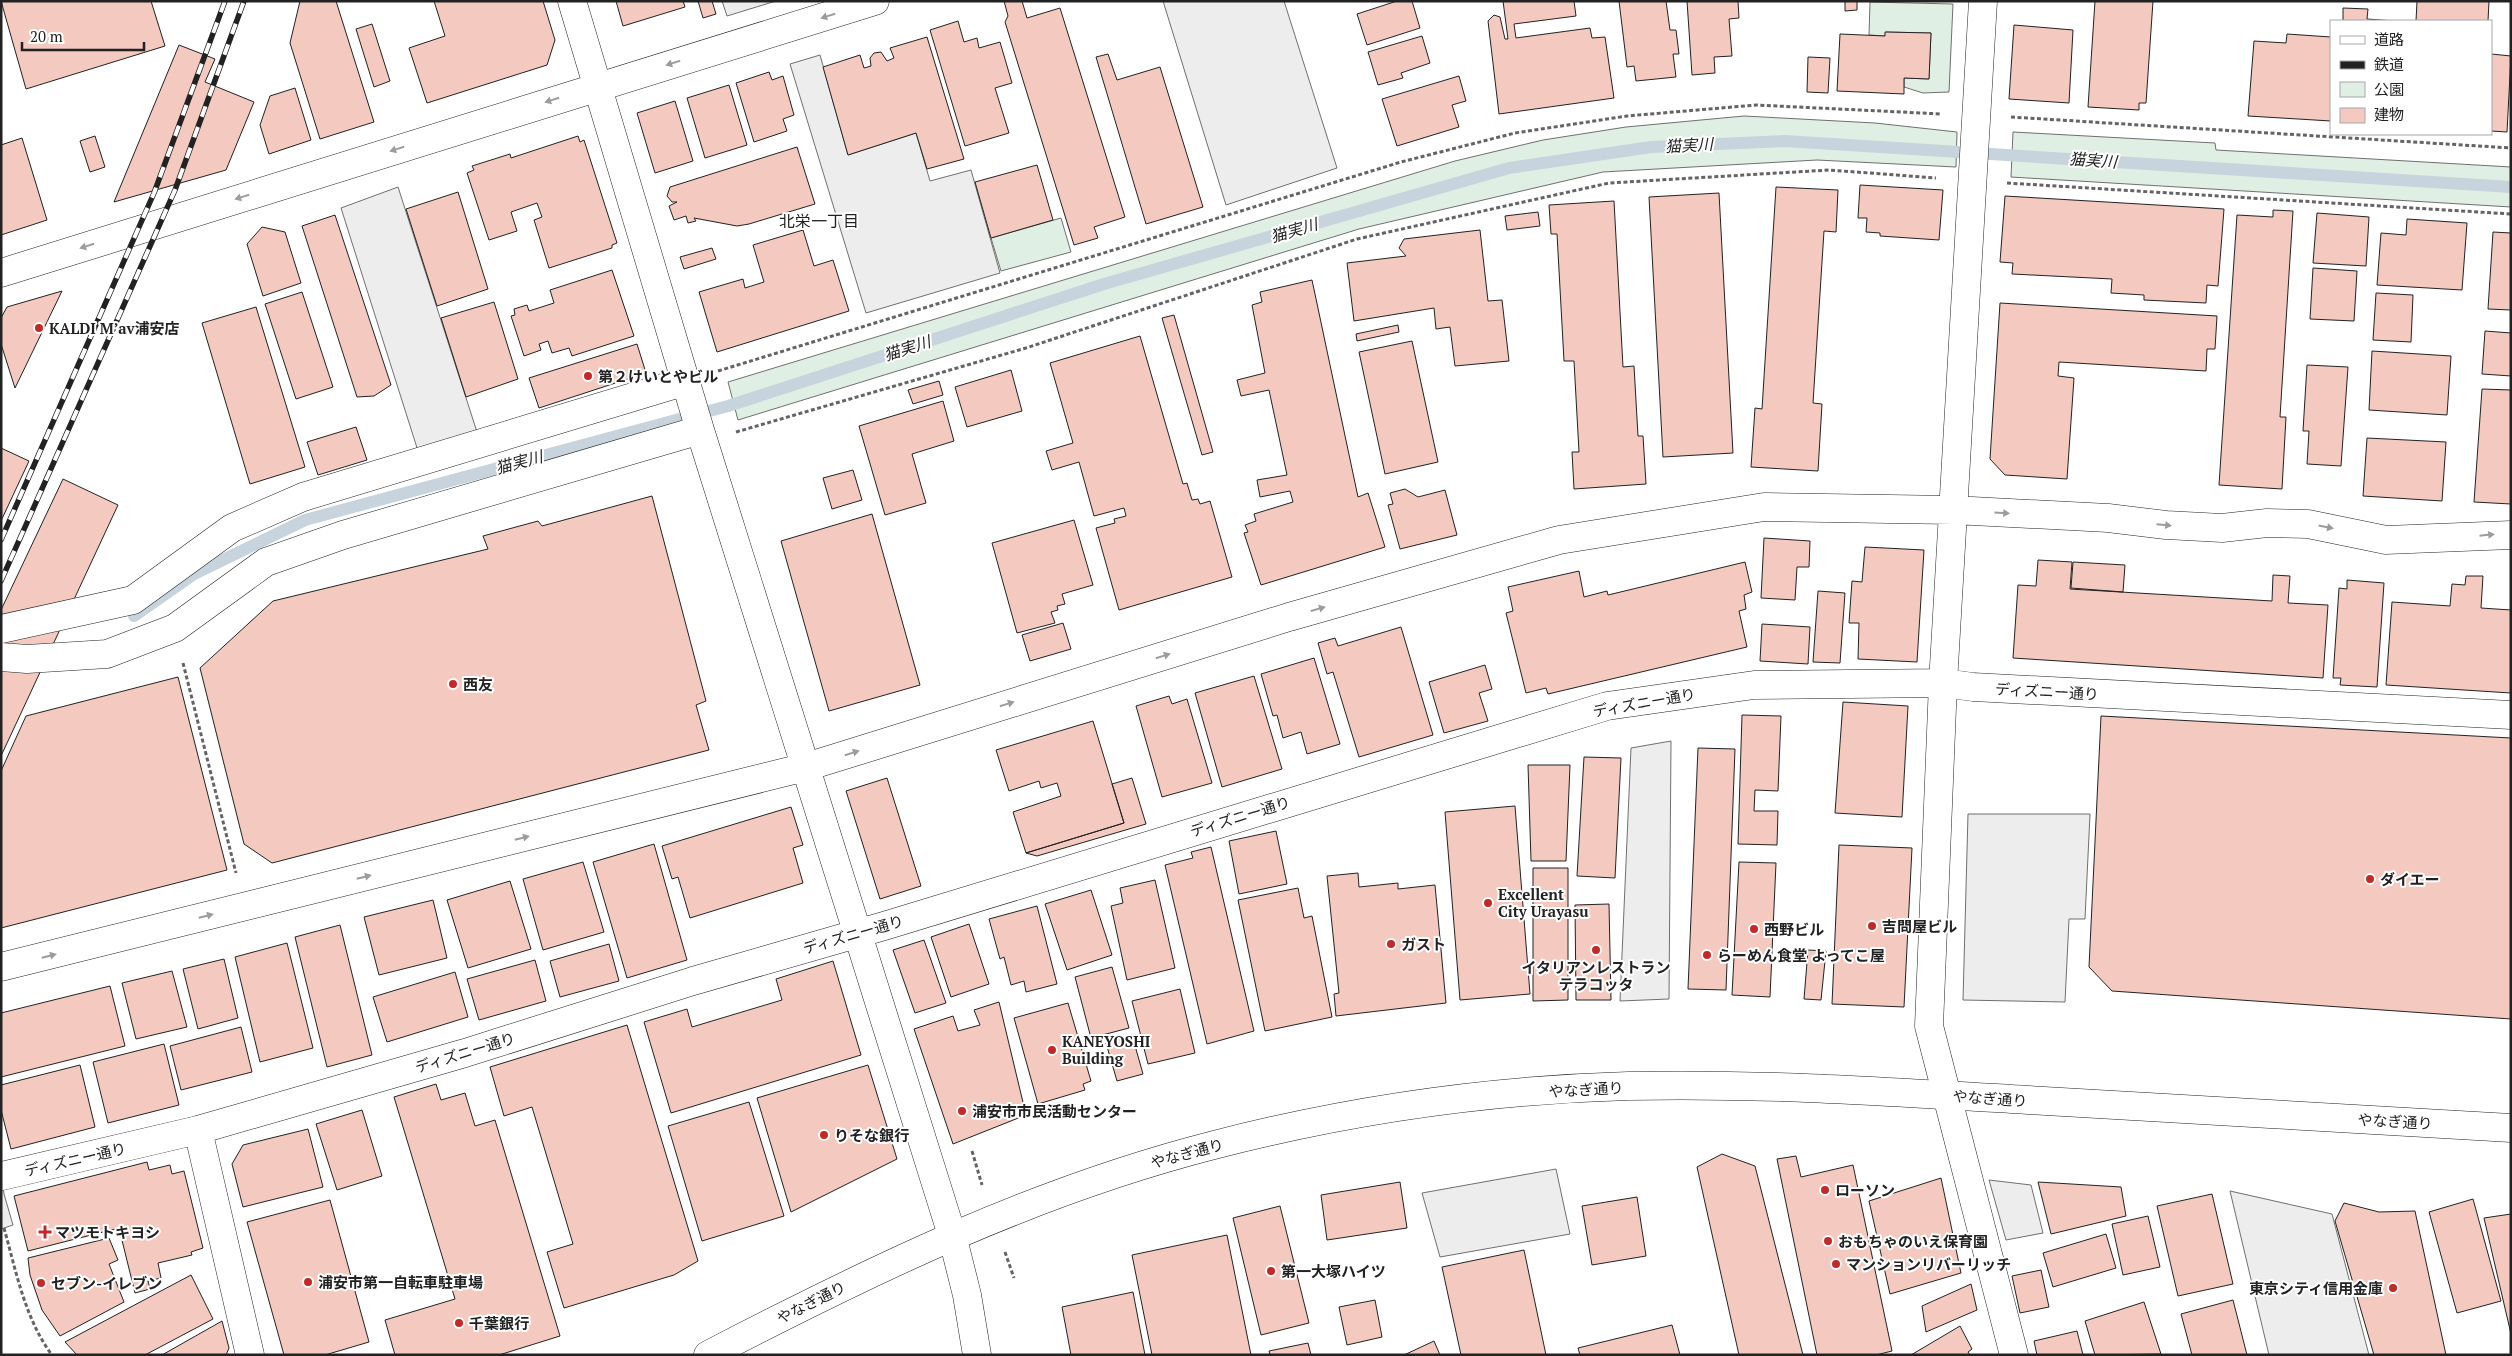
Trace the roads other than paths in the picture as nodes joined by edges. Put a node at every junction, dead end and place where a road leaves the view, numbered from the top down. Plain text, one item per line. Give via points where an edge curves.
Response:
1 (572, 1) edge
2 (875, 1) edge
3 (1982, 1) edge
4 (599, 86) junction
5 (1, 273) edge
6 (686, 381) junction
7 (702, 435) junction
8 (1953, 510) junction
9 (2511, 534) edge
10 (1, 629) edge
11 (1, 657) edge
12 (1944, 682) junction
13 (2511, 715) edge
14 (806, 767) junction
15 (857, 932) junction
16 (1, 968) edge
17 (1948, 1095) junction
18 (2511, 1128) edge
19 (198, 1130) junction
20 (2, 1176) edge
21 (952, 1235) junction
22 (250, 1355) edge
23 (708, 1355) edge
24 (976, 1355) edge
25 (2014, 1355) edge

1 - 4 street
2 -> 4 street
3 - 8 street
4 -> 5 street
4 - 6 street
6 - 7 street
6 - 10 street via 303,497 232,528 134,600
7 - 11 street via 343,535 266,562 175,628 107,654 27,659
7 - 14 street
8 -> 9 street via 2222,528 2267,522 2308,524 2386,540
8 - 12 street
14 -> 8 street via 1289,617 1559,540 1764,507
12 - 13 street, ディズニー通り via 1973,687
12 - 15 street, ディズニー通り via 1754,684 1607,706
12 - 17 street via 1929,1026
14 - 15 street
16 -> 14 street
15 - 19 street, ディズニー通り via 464,1053
15 - 21 street
17 - 18 street, やなぎ通り
17 - 21 street, やなぎ通り via 1873,1090 1629,1086 1532,1091 1436,1101 1215,1144 1120,1172
17 - 25 street
19 - 20 street, ディズニー通り
19 - 22 street
21 - 23 street, やなぎ通り via 846,1284
21 - 24 street via 967,1295

